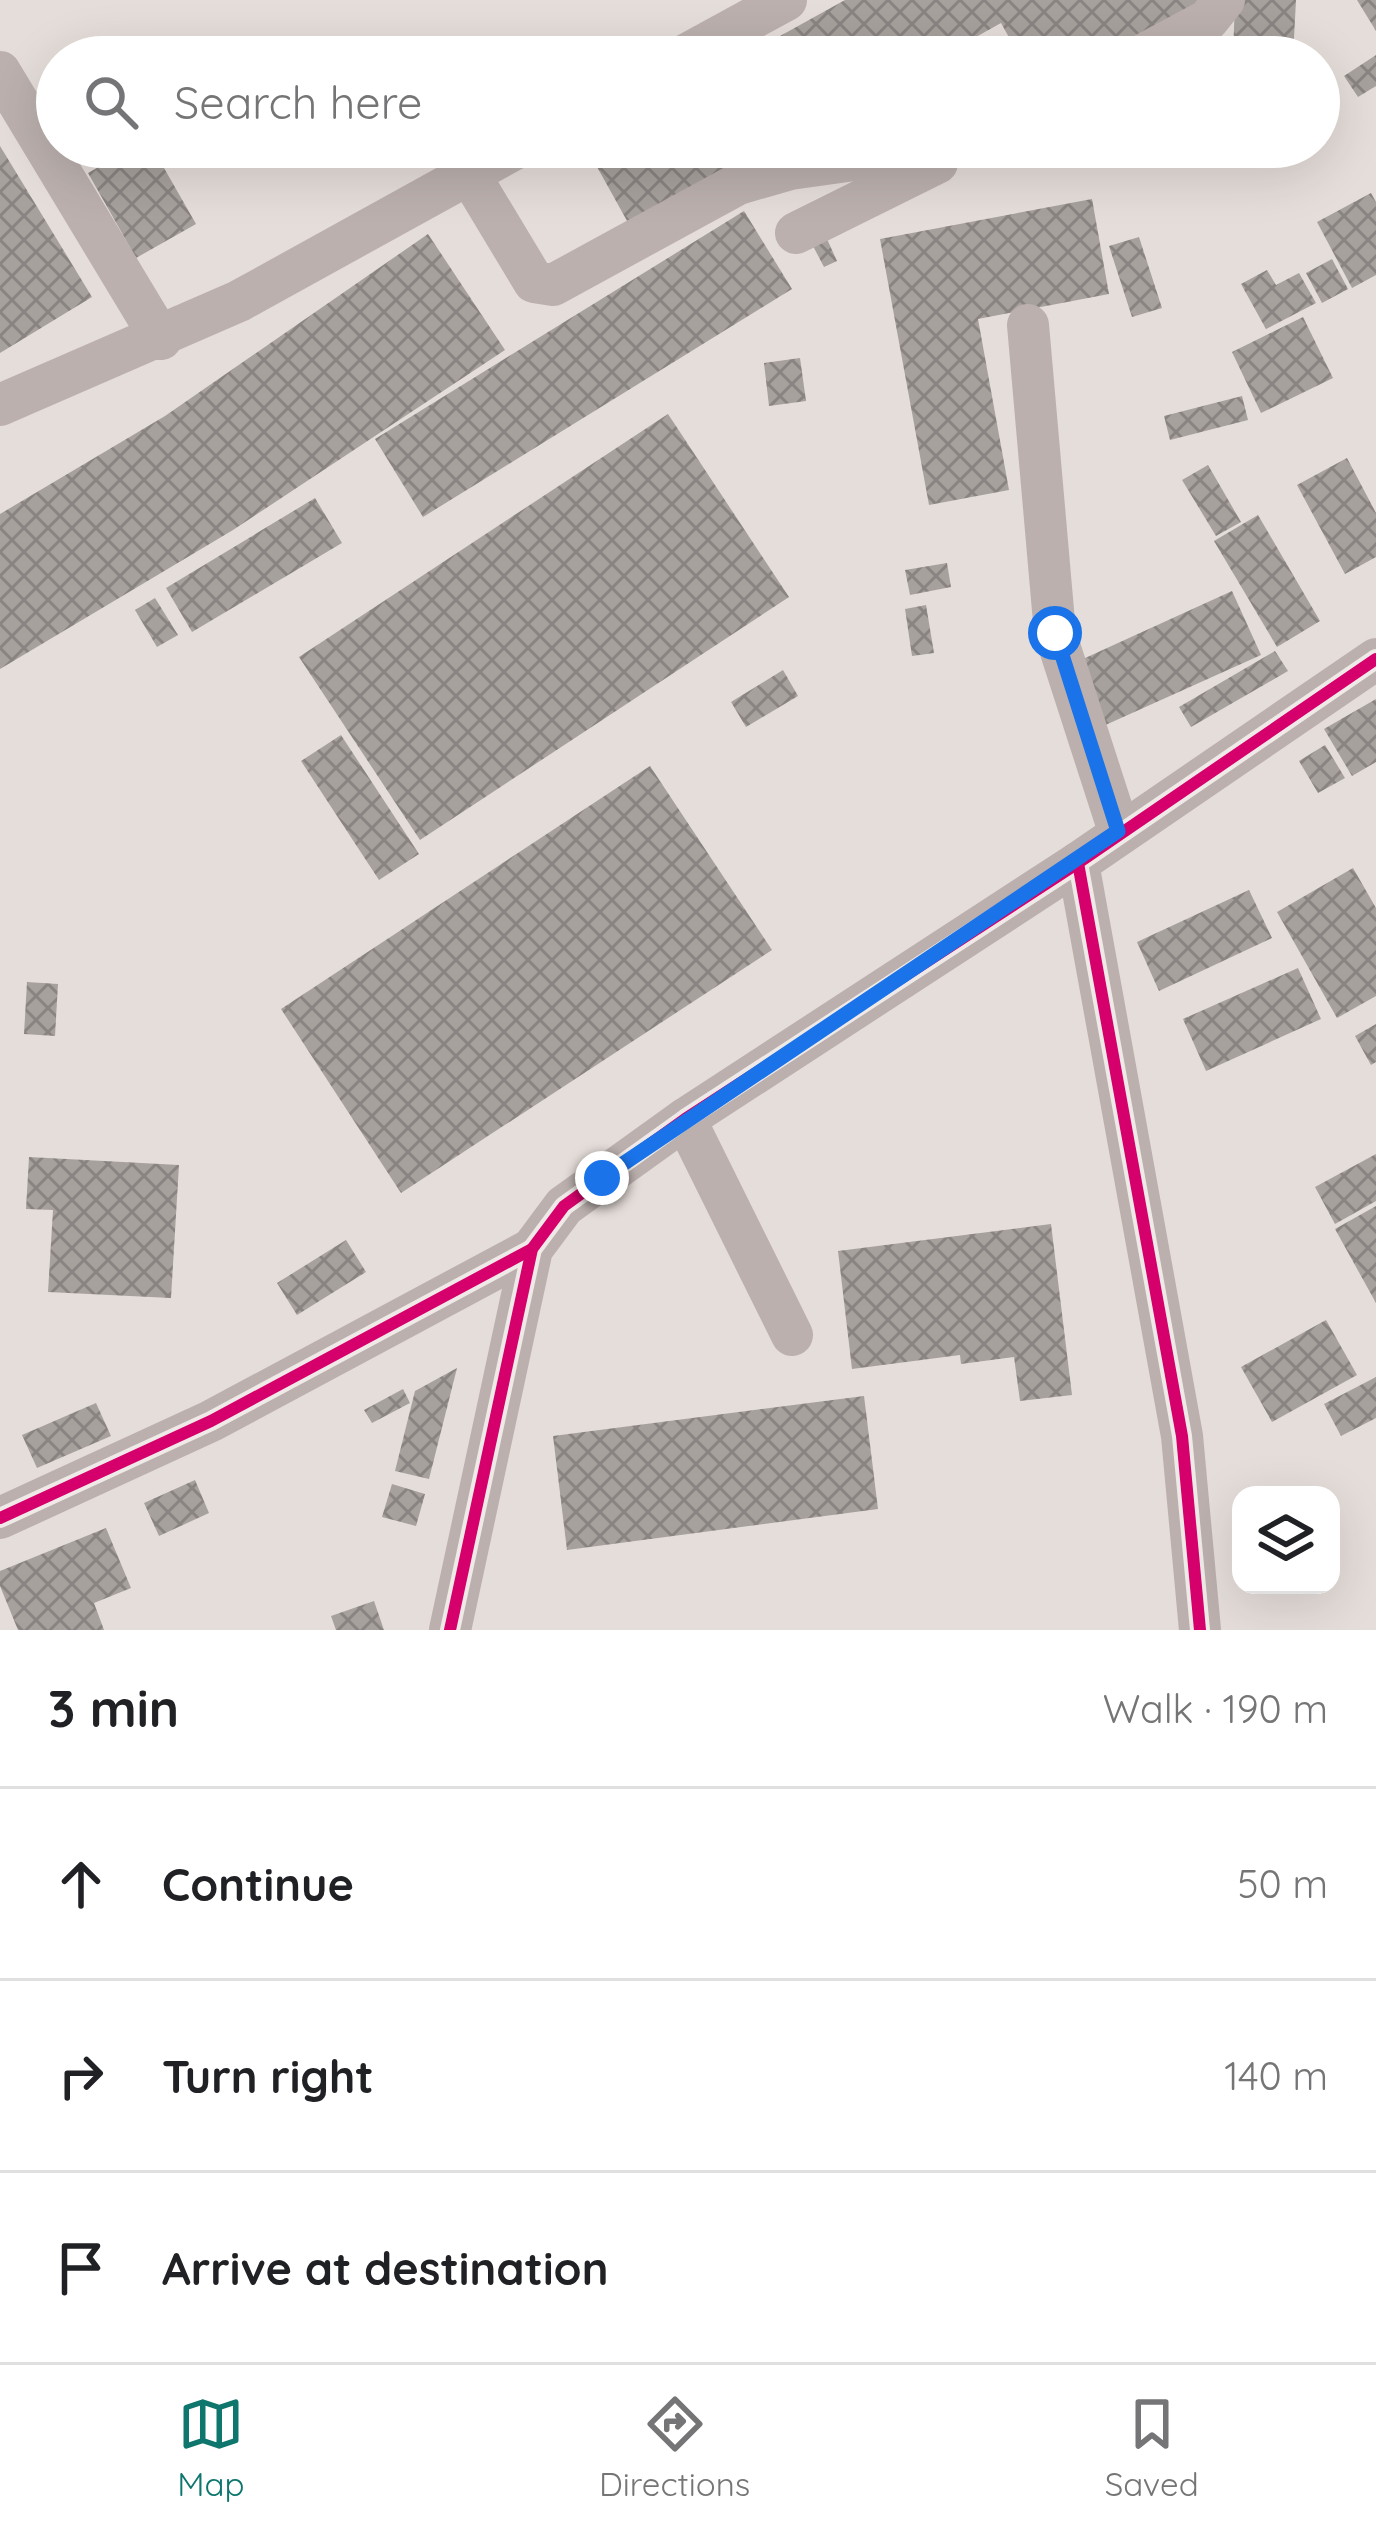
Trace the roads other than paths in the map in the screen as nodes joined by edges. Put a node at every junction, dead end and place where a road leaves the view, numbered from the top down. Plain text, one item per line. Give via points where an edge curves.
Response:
1 (786, 0) edge
2 (1224, 0) edge
3 (720, 36) edge
4 (1178, 36) edge
5 (0, 72) edge
6 (36, 132) edge
7 (58, 168) edge
8 (480, 168) edge
9 (797, 168) edge
10 (928, 168) edge
11 (469, 174) junction
12 (796, 233) dead end
13 (1028, 325) dead end
14 (161, 339) junction
15 (0, 405) edge
16 (1376, 659) edge
17 (1118, 831) junction
18 (1078, 863) junction
19 (686, 1119) junction
20 (532, 1249) junction
21 (792, 1334) dead end
22 (0, 1518) edge
23 (450, 1630) edge
24 (1200, 1630) edge

1 - 3 street
2 - 4 street
5 - 6 street
7 - 14 street
8 - 11 street
9 - 11 street via 738,184 553,285 533,282 520,267
10 - 12 street
11 - 14 street
13 - 17 street via 1055,633
14 - 15 street
16 - 17 street
17 - 18 street
18 - 19 street
18 - 24 street via 1182,1436
19 - 20 street via 564,1206
19 - 21 street
20 - 22 street via 211,1421
20 - 23 street

